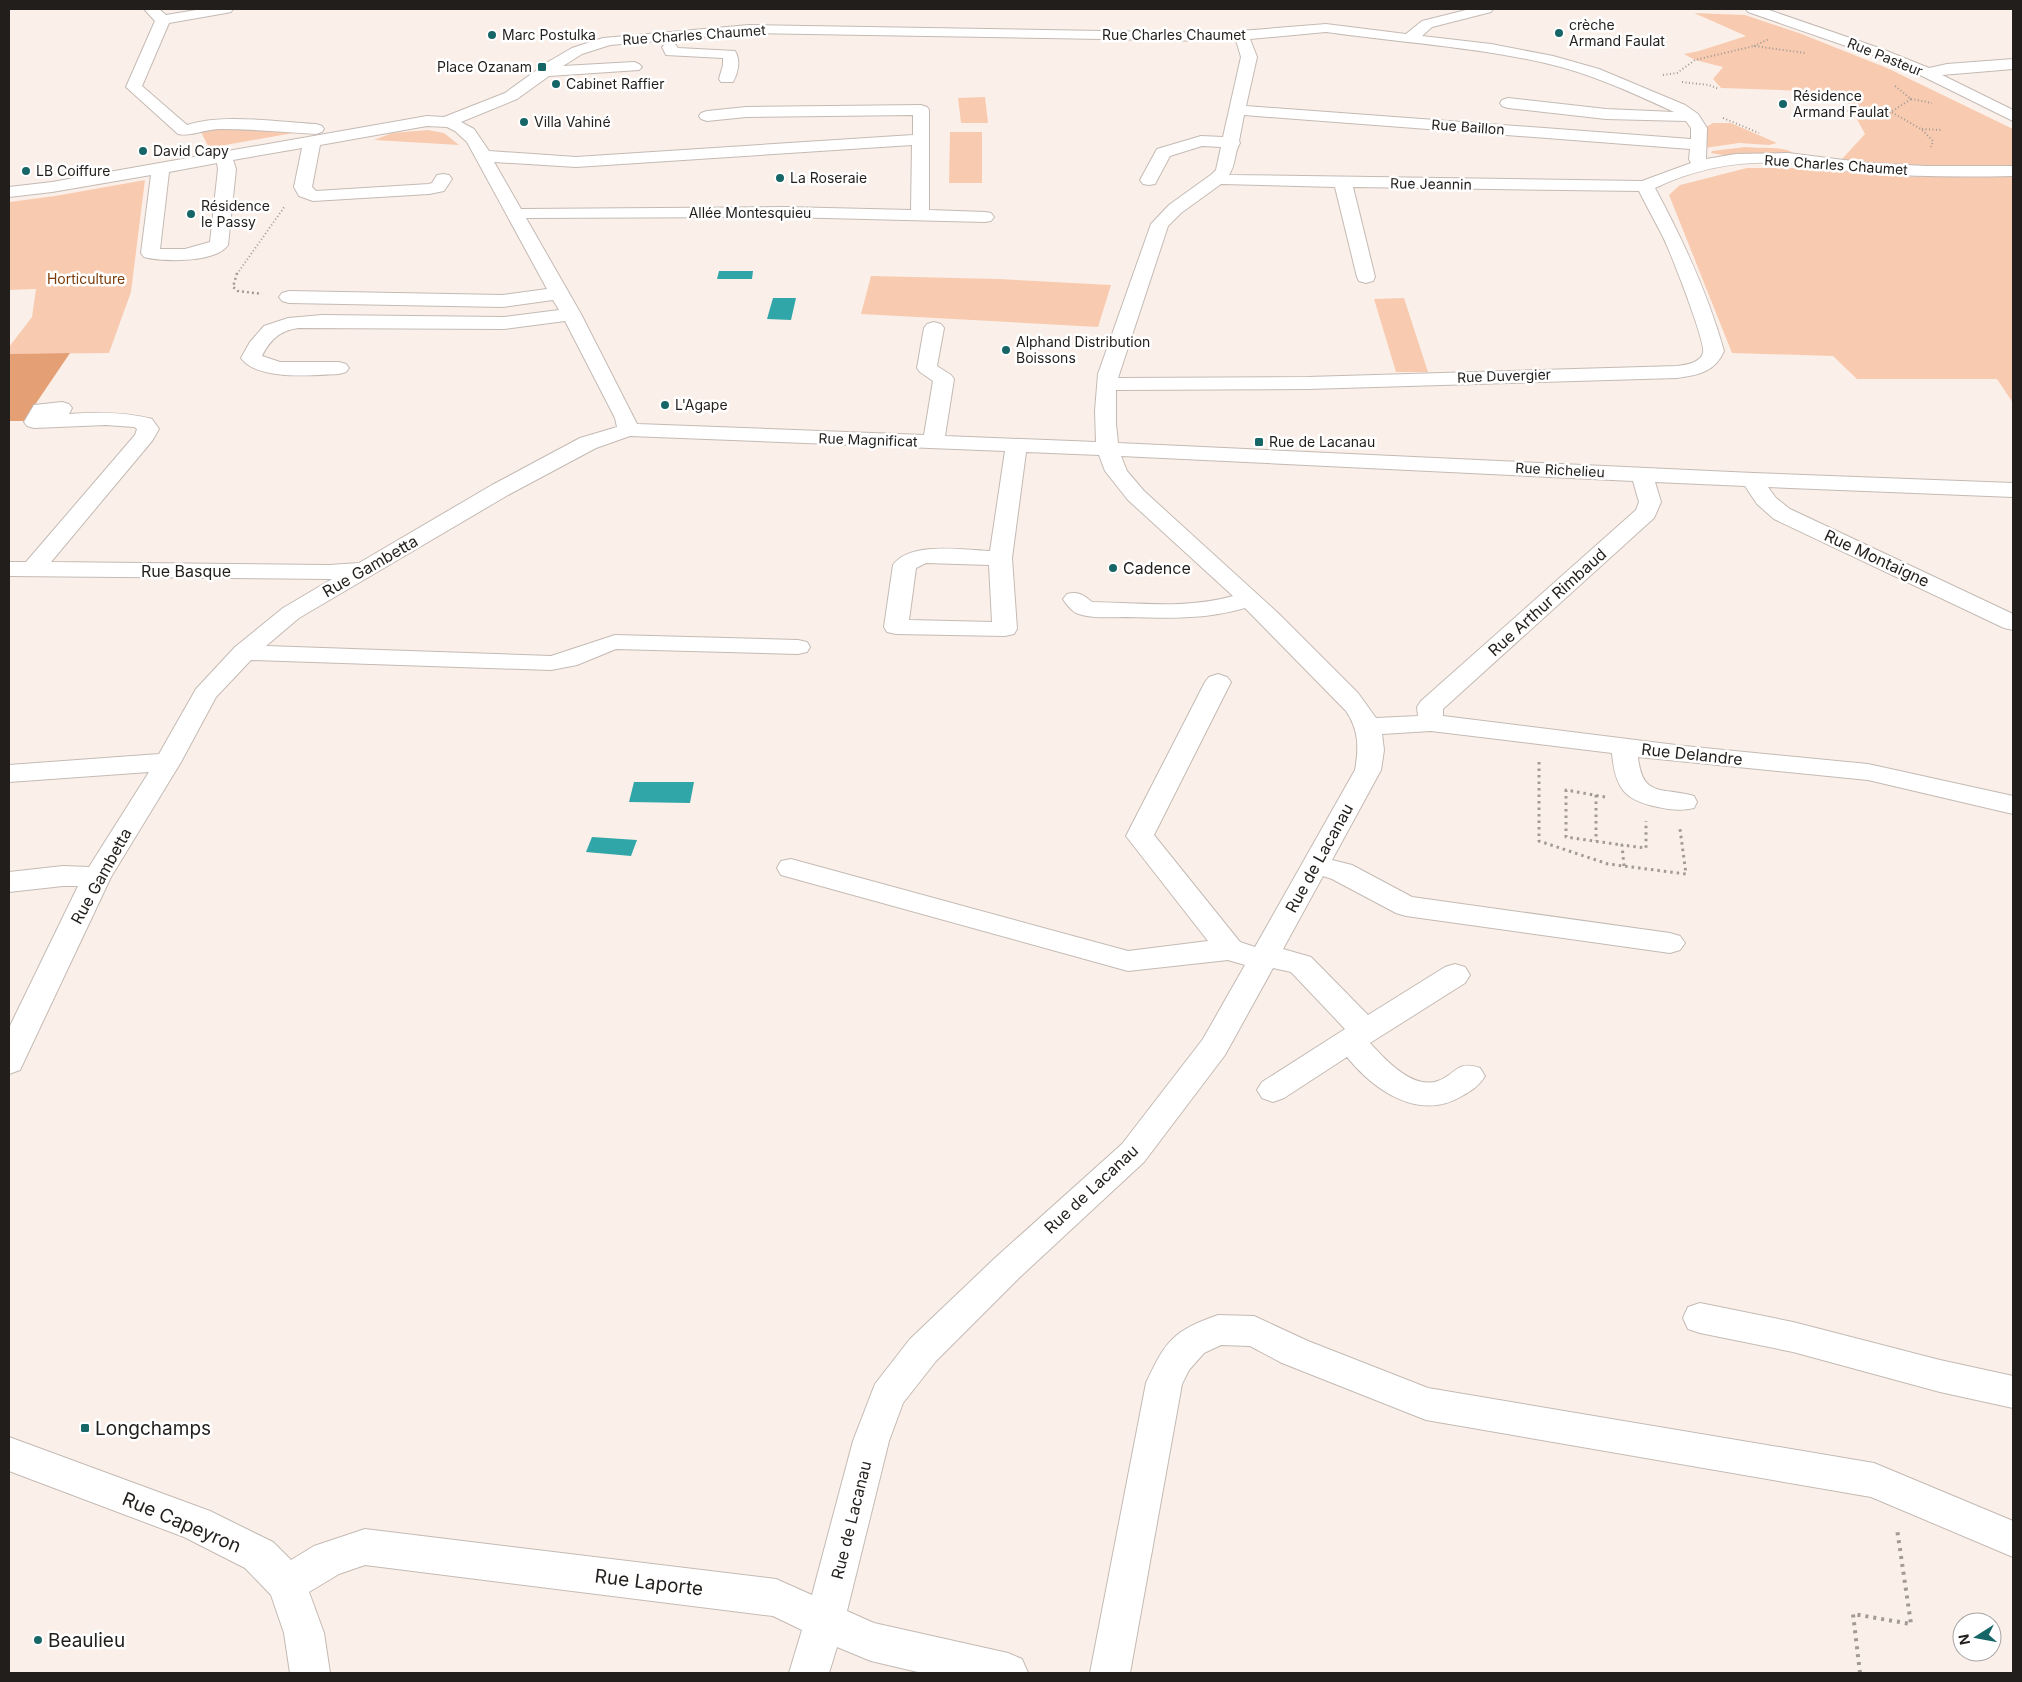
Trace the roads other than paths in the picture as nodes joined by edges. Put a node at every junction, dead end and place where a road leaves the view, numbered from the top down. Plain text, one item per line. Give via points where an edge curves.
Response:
1 (151, 9) edge
2 (226, 9) edge
3 (1486, 9) edge
4 (1753, 9) edge
5 (1290, 15) dead end
6 (163, 20) junction
7 (1303, 28) junction
8 (668, 36) junction
9 (1242, 36) junction
10 (1410, 38) junction
11 (2013, 64) edge
12 (634, 67) dead end
13 (545, 71) junction
14 (1927, 73) junction
15 (727, 79) dead end
16 (1508, 103) dead end
17 (1238, 110) junction
18 (707, 116) dead end
19 (2013, 116) edge
20 (1692, 117) junction
21 (448, 121) junction
22 (184, 132) junction
23 (361, 132) junction
24 (921, 139) junction
25 (312, 140) junction
26 (1232, 143) junction
27 (1698, 145) junction
28 (223, 156) junction
29 (483, 156) junction
30 (189, 162) junction
31 (1702, 165) junction
32 (161, 167) junction
33 (2013, 171) edge
34 (1218, 178) junction
35 (443, 179) dead end
36 (1149, 180) dead end
37 (1343, 183) junction
38 (1645, 186) junction
39 (9, 192) edge
40 (515, 215) junction
41 (920, 216) junction
42 (985, 217) dead end
43 (1366, 277) dead end
44 (560, 293) junction
45 (290, 297) road end
46 (571, 314) junction
47 (934, 328) dead end
48 (339, 368) dead end
49 (1106, 384) junction
50 (54, 421) dead end
51 (628, 430) junction
52 (934, 443) junction
53 (1016, 446) junction
54 (1108, 449) junction
55 (1642, 474) junction
56 (1753, 480) junction
57 (2013, 490) edge
58 (1000, 558) junction
59 (9, 569) edge
60 (33, 569) junction
61 (363, 570) junction
62 (1074, 599) dead end
63 (1249, 599) junction
64 (2013, 623) edge
65 (798, 647) dead end
66 (244, 652) junction
67 (1218, 682) dead end
68 (1431, 723) junction
69 (1367, 727) junction
70 (1624, 747) junction
71 (168, 762) junction
72 (9, 772) edge
73 (1684, 802) dead end
74 (2013, 805) edge
75 (1316, 865) junction
76 (791, 868) dead end
77 (97, 877) junction
78 (9, 882) edge
79 (1670, 943) dead end
80 (1230, 949) junction
81 (1264, 959) junction
82 (1455, 975) dead end
83 (19, 1016) edge
84 (1358, 1035) junction
85 (9, 1062) edge
86 (1469, 1076) dead end
87 (1273, 1090) dead end
88 (1700, 1318) dead end
89 (2013, 1392) edge
90 (9, 1454) edge
91 (2013, 1539) edge
92 (287, 1584) junction
93 (825, 1621) junction
94 (310, 1673) edge
95 (810, 1673) edge
96 (1008, 1673) edge
97 (1110, 1673) edge

1 - 6 street
2 - 6 street
3 - 10 street via 1427,24
4 - 14 street, Rue Pasteur
5 - 7 street
6 - 22 street via 134,87
7 - 9 street, Rue Charles Chaumet
7 - 10 street, Rue Charles Chaumet
8 - 9 street, Rue Charles Chaumet via 748,22
8 - 13 street, Rue Charles Chaumet via 608,41 577,52
8 - 15 street via 671,52 730,54
9 - 17 street, Rue de Lacanau via 1249,57
10 - 20 street, Rue Charles Chaumet via 1539,58 1594,72 1679,108
11 - 14 street
12 - 13 street
13 - 21 street, Rue Charles Chaumet via 511,96
14 - 19 street, Rue Pasteur
16 - 20 street via 1606,114
17 - 26 street, Rue de Lacanau
17 - 27 street, Rue Baillon
18 - 24 street via 746,112 921,110
20 - 27 street via 1699,128
21 - 23 street via 427,121
21 - 29 street via 472,135
22 - 23 street via 202,125 220,124
22 - 30 street
23 - 25 street
24 - 29 street via 576,162
24 - 41 street
25 - 28 street
25 - 35 street via 304,187 305,192 313,196 438,187
26 - 34 street, Rue de Lacanau via 1224,170
26 - 36 street via 1201,140 1163,153
27 - 31 street via 1697,159
28 - 30 street
28 - 32 street via 227,169 219,245 208,251 160,256 150,253
29 - 40 street
30 - 32 street
31 - 33 street, Rue Charles Chaumet via 1736,159 1788,158 1917,171
31 - 38 street, Rue Charles Chaumet
32 - 39 street
34 - 37 street, Rue Jeannin
34 - 49 street, Rue de Lacanau via 1160,224
37 - 38 street, Rue Jeannin
37 - 43 street
38 - 49 street, Rue Duvergier via 1674,241 1710,336 1714,351 1710,360 1697,369 1308,383
40 - 41 street, Allée Montesquieu via 785,212
40 - 44 street
41 - 42 street, Allée Montesquieu
44 - 45 street via 503,301
44 - 46 street
46 - 48 street via 504,323 299,322 268,330 251,358 258,364 274,367
46 - 51 street via 625,418
47 - 52 street via 927,368 944,379
49 - 54 street, Rue de Lacanau
50 - 60 street via 135,419 145,423 148,430
51 - 52 street, Rue Magnificat
51 - 61 street, Rue Gambetta via 567,453
52 - 53 street, Rue Magnificat
53 - 54 street, Rue Magnificat
53 - 58 street
54 - 55 street, Rue Richelieu
54 - 63 street, Rue de Lacanau via 1116,472 1148,507
55 - 56 street, Rue Richelieu
55 - 68 street, Rue Arthur Rimbaud via 1650,502 1646,514 1430,707
56 - 57 street, Rue Richelieu
56 - 64 street, Rue Montaigne via 1768,505 1782,514
58 - 58 street via 1005,629 896,628 906,565 922,556
59 - 60 street, Rue Basque
60 - 61 street, Rue Basque
61 - 66 street, Rue Gambetta via 291,613
62 - 63 street via 1092,609 1193,612
63 - 69 street, Rue de Lacanau via 1352,703
65 - 66 street via 616,642 601,645 567,661 551,663
66 - 71 street, Rue Gambetta via 206,694
67 - 80 street via 1140,836
68 - 69 street, Rue Delandre
68 - 70 street, Rue Delandre
69 - 75 street, Rue de Lacanau via 1372,746 1368,770
70 - 73 street via 1628,779 1633,787 1643,794
70 - 74 street, Rue Delandre via 1868,772
71 - 72 street
71 - 77 street, Rue Gambetta
75 - 79 street via 1342,872 1406,906
75 - 81 street, Rue de Lacanau
76 - 80 street via 1128,961
77 - 78 street via 63,876
77 - 83 street, Rue Gambetta
80 - 81 street
81 - 84 street via 1301,964
81 - 93 street, Rue de Lacanau via 1214,1047 1133,1153 923,1350 888,1395 871,1441
82 - 84 street
83 - 85 street, Rue Gambetta
84 - 86 street via 1362,1056 1384,1077 1416,1094 1443,1092
84 - 87 street
88 - 89 street via 1793,1337
90 - 92 street, Rue Capeyron via 197,1524 260,1555
91 - 97 street via 1874,1480 1426,1404 1296,1352 1254,1331 1218,1330 1192,1342 1176,1358 1164,1384
92 - 93 street, Rue Laporte via 328,1560 365,1547 776,1598
92 - 94 street, Rue Capeyron via 304,1633
93 - 95 street, Rue de Lacanau
93 - 96 street, Rue Laporte via 871,1642

